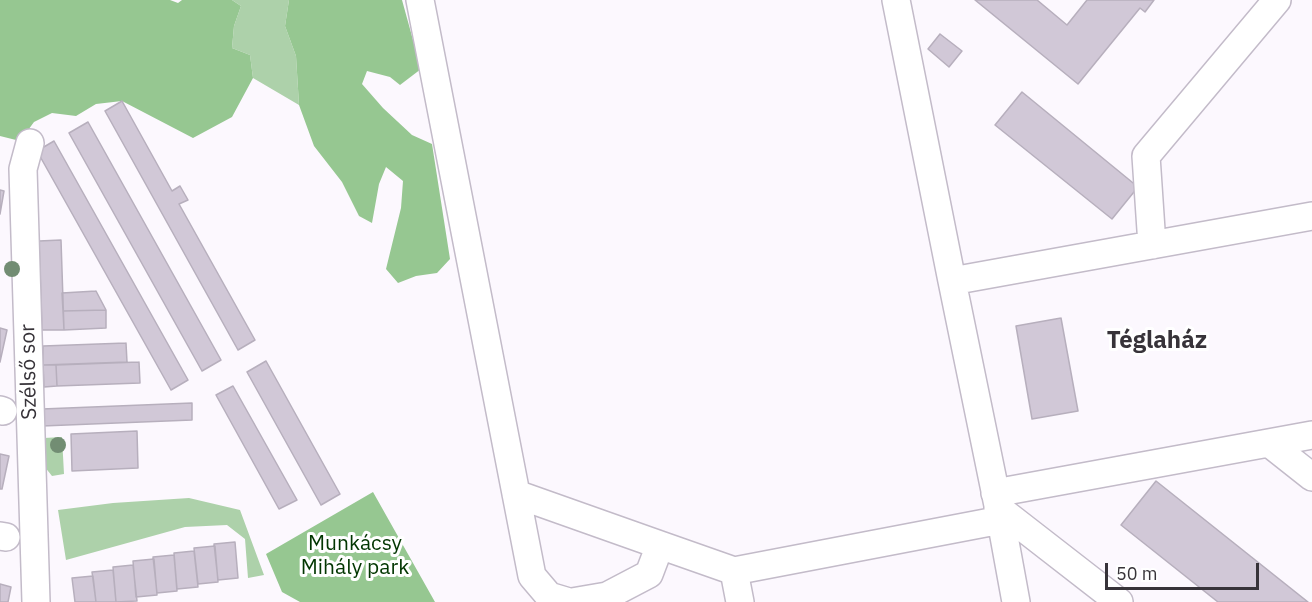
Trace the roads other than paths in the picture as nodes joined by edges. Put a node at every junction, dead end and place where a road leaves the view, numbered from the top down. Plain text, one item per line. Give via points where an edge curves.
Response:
1 (420, 0) edge
2 (896, 0) edge
3 (1277, 0) edge
4 (30, 143) dead end
5 (1312, 216) edge
6 (1152, 245) junction
7 (952, 280) junction
8 (1312, 435) edge
9 (1269, 443) junction
10 (1312, 477) edge
11 (516, 494) junction
12 (998, 507) junction
13 (660, 545) junction
14 (734, 572) junction
15 (36, 602) edge
16 (570, 602) edge
17 (740, 602) edge
18 (1016, 602) edge
19 (1119, 602) edge

1 - 11 street
2 - 7 street
3 - 6 street via 1146,156
4 - 15 street, Szélső sor via 23,169
5 - 6 street
6 - 7 street
7 - 12 street
8 - 9 street
9 - 10 street
9 - 12 street
11 - 13 street
11 - 16 street via 532,576 549,596
12 - 14 street
12 - 18 street
12 - 19 street
13 - 14 street
13 - 16 street via 649,574 607,596
14 - 17 street

